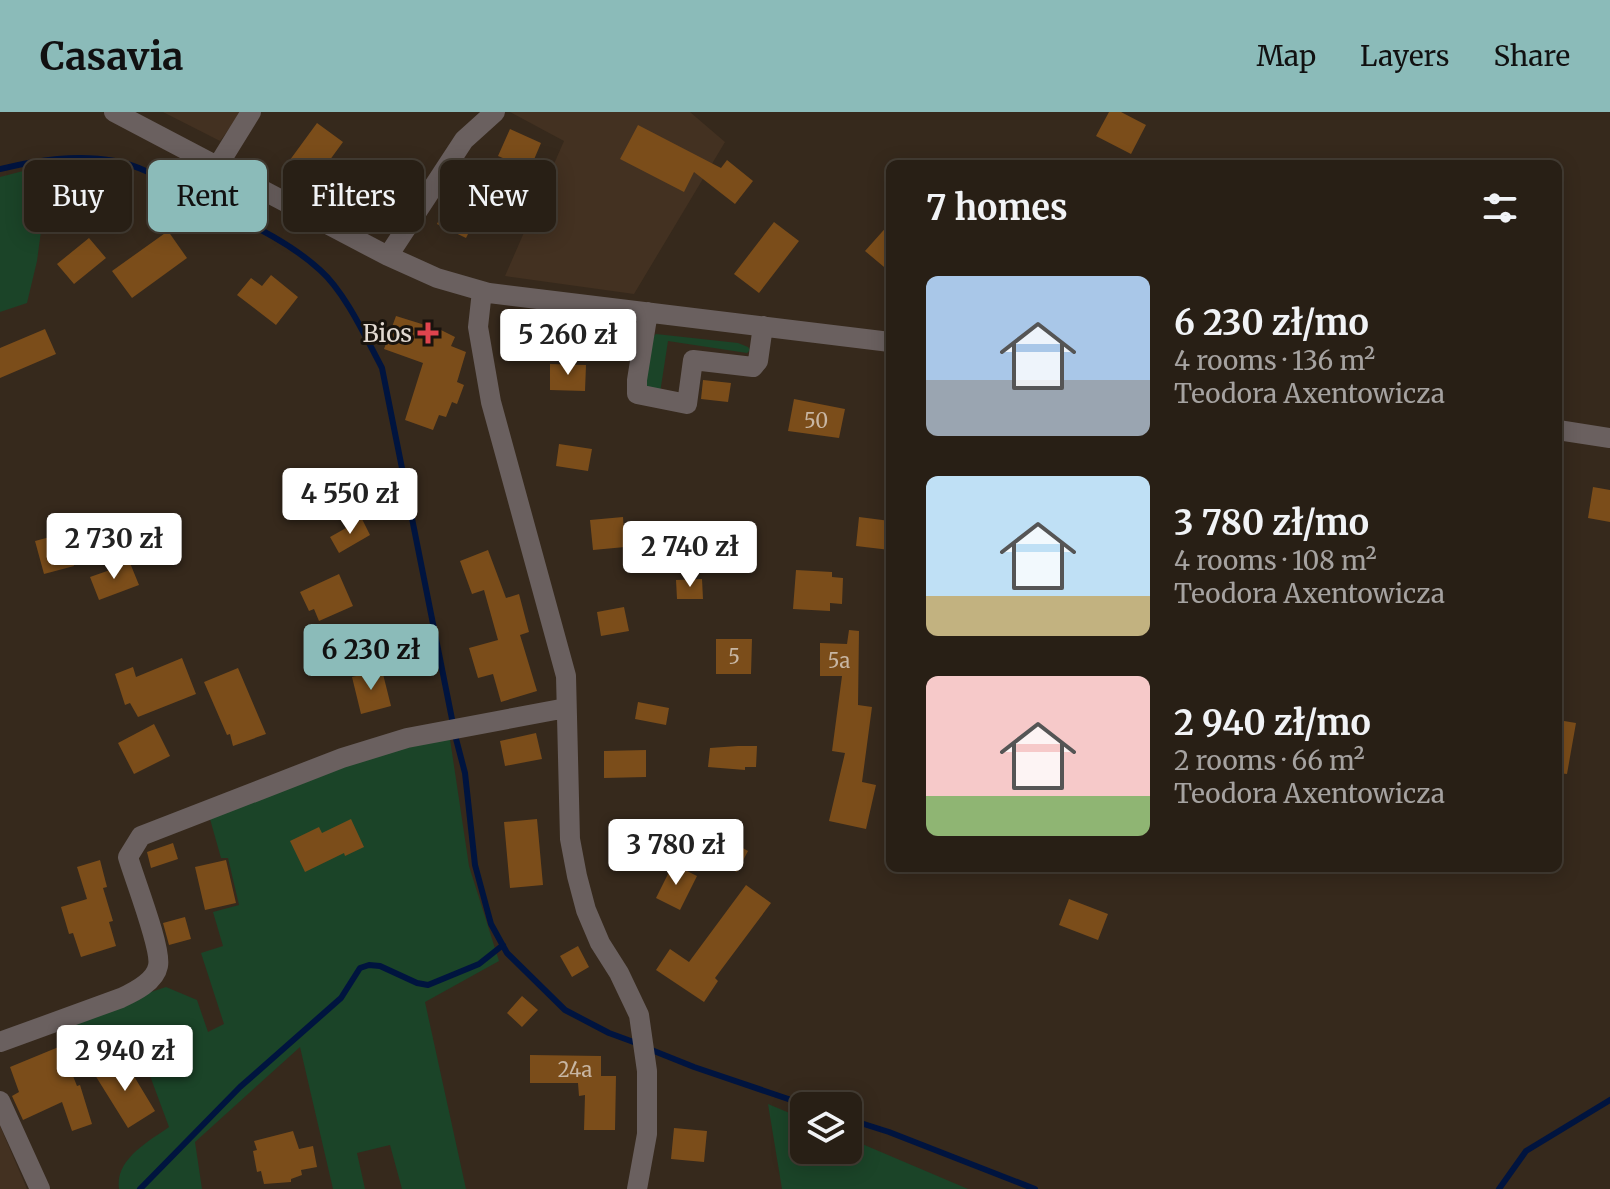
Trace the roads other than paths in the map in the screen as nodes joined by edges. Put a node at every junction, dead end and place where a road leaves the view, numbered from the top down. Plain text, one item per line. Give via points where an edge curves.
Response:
1 (114, 112) edge
2 (251, 112) edge
3 (495, 112) edge
4 (204, 160) edge
5 (221, 160) edge
6 (267, 193) edge
7 (388, 256) junction
8 (482, 291) junction
9 (648, 312) junction
10 (763, 326) junction
11 (886, 341) edge
12 (1562, 431) edge
13 (1610, 438) edge
14 (566, 708) junction
15 (0, 1042) edge
16 (0, 1101) edge
17 (40, 1189) edge
18 (637, 1189) edge

1 - 4 street
2 - 5 street
3 - 7 street via 464,140
6 - 7 street
7 - 8 street
8 - 9 street
8 - 14 street via 481,352 566,676
9 - 10 street
9 - 10 street via 637,394 687,404 693,360 753,367
10 - 11 street
12 - 13 street
14 - 15 street via 407,738 141,836 128,857 156,947 155,973 121,998
14 - 18 street via 570,839 577,876 600,943 639,1015 642,1035 647,1134
16 - 17 street

